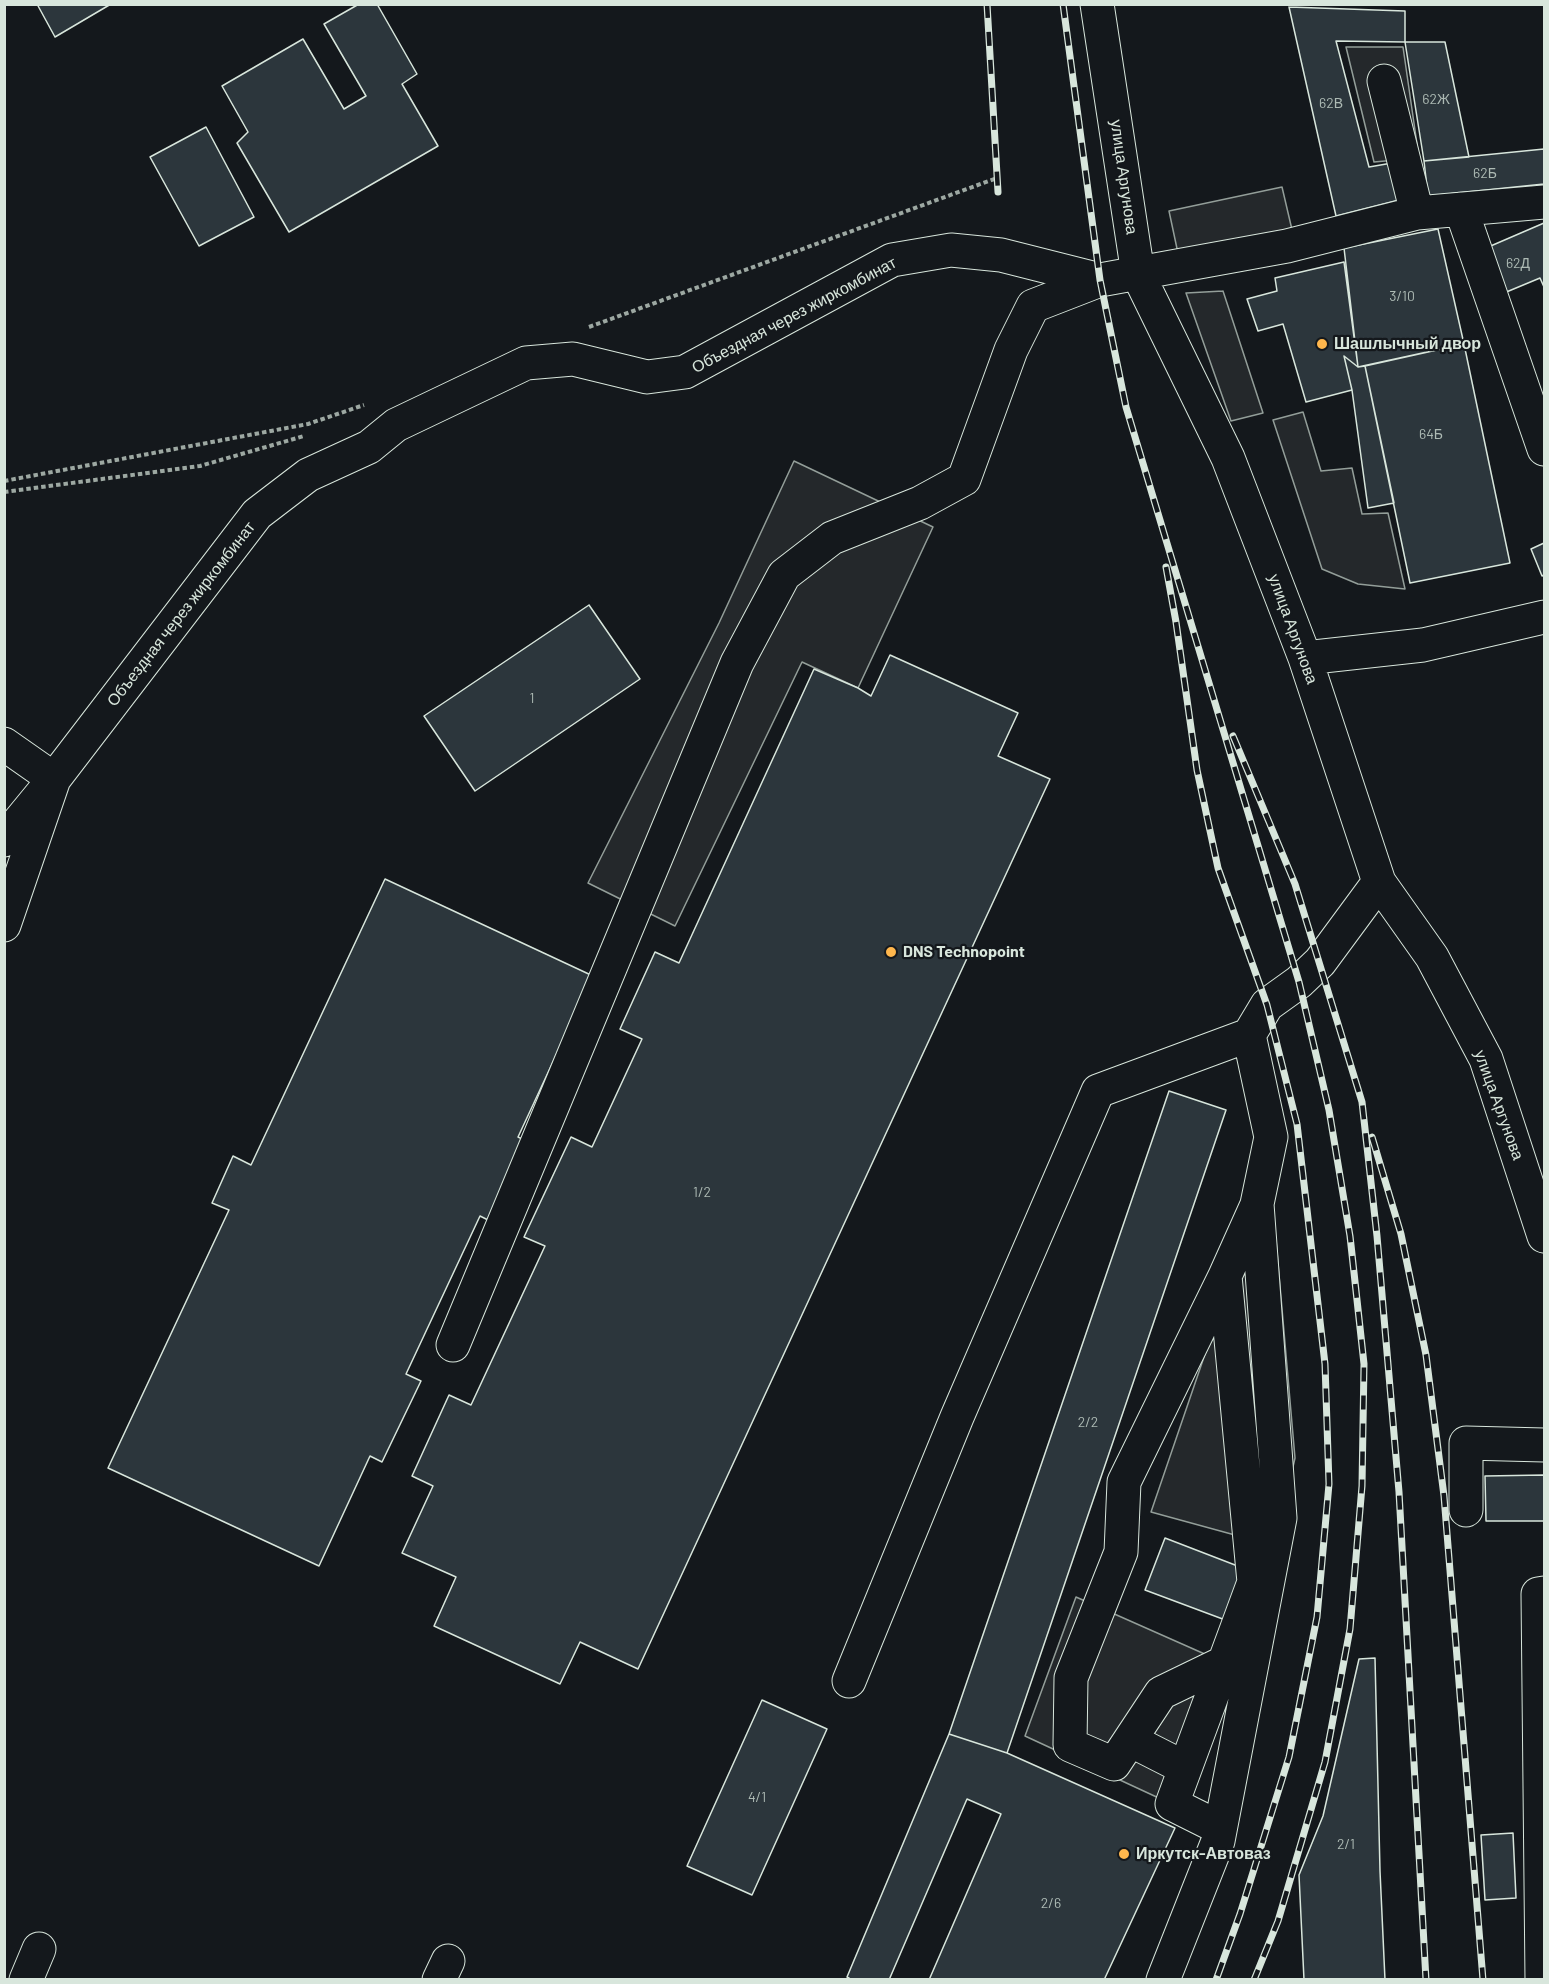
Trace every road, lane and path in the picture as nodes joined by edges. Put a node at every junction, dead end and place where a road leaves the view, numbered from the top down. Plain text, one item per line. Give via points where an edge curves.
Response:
1 (1097, 4) edge
2 (1384, 81) dead end
3 (1545, 202) edge
4 (1461, 209) junction
5 (1417, 213) junction
6 (1138, 274) junction
7 (1100, 280) junction
8 (315, 433) dead end
9 (1545, 449) edge
10 (4, 492) edge
11 (1545, 617) edge
12 (1305, 658) junction
13 (4, 744) edge
14 (54, 779) junction
15 (4, 840) edge
16 (1379, 882) junction
17 (4, 925) edge
18 (1249, 1035) junction
19 (1257, 1204) junction
20 (1545, 1236) edge
21 (1225, 1276) junction
22 (453, 1345) dead end
23 (1545, 1445) edge
24 (1466, 1510) dead end
25 (1545, 1593) edge
26 (1223, 1663) junction
27 (849, 1681) dead end
28 (1130, 1740) junction
29 (1185, 1768) junction
30 (1542, 1783) edge
31 (1220, 1828) junction
32 (39, 1949) dead end
33 (27, 1980) edge
34 (1163, 1980) edge
35 (1542, 1980) edge

1 - 6 street, улица Аргунова
2 - 5 street
3 - 4 street, Объездная через жиркомбинат
4 - 5 street, Объездная через жиркомбинат
4 - 9 street
5 - 6 street, Объездная через жиркомбинат via 1287,246
6 - 7 street, Объездная через жиркомбинат
6 - 12 street, улица Аргунова via 1228,459
7 - 14 street, Объездная через жиркомбинат via 1001,255 951,250 892,260 685,372 647,377 573,359 526,363 396,425 369,447 308,475 257,514
7 - 22 street via 1033,306 1011,350 964,479 920,503 832,538 784,575 737,663
8 - 10 path via 201,466
11 - 12 street via 1423,645
12 - 16 street, улица Аргунова
13 - 14 street
14 - 15 street
14 - 17 street, Объездная через жиркомбинат
16 - 18 street via 1320,962 1267,1005
16 - 20 street, улица Аргунова via 1432,957 1486,1059
18 - 19 street via 1271,1137
18 - 27 street via 1098,1091 957,1417
19 - 21 street
19 - 31 street via 1280,1518
21 - 26 street via 1254,1581
21 - 28 street via 1124,1482 1121,1552 1071,1678 1070,1745 1114,1764
23 - 24 street via 1466,1443
25 - 30 street via 1538,1594
26 - 28 street via 1161,1693
26 - 29 street
28 - 29 street
29 - 31 street via 1172,1804
30 - 35 street
31 - 34 street
32 - 33 street

